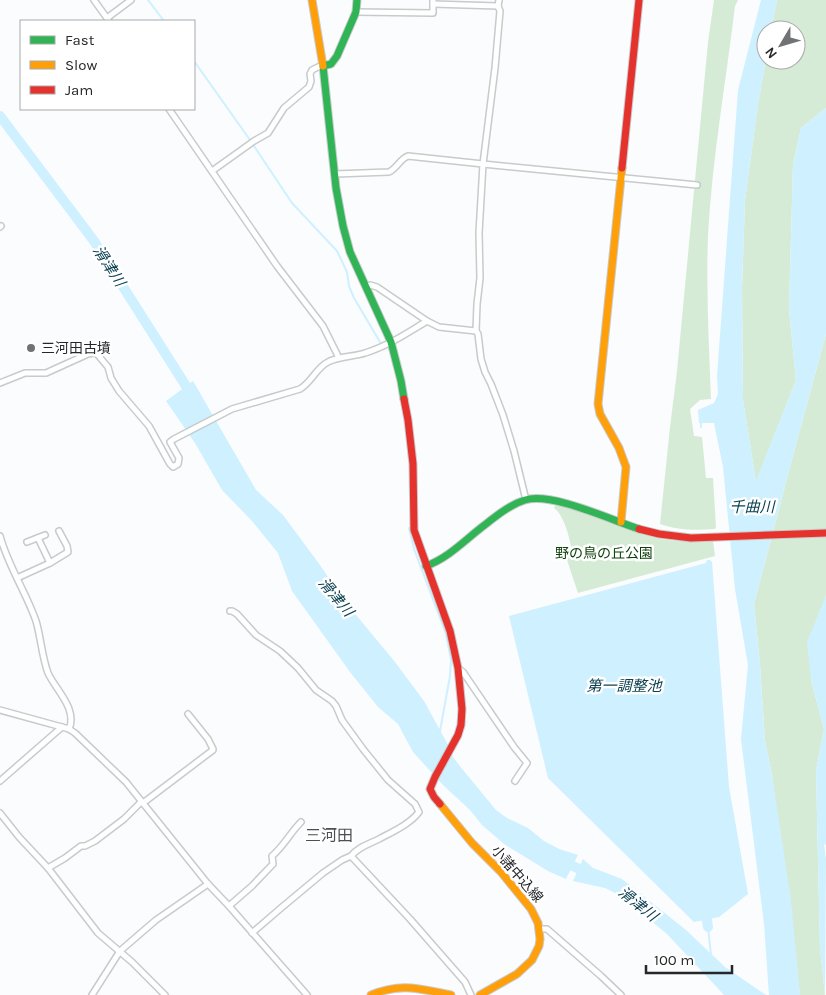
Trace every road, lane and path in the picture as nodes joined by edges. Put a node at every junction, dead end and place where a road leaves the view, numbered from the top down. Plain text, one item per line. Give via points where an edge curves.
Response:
1 (94, 0) edge
2 (131, 0) edge
3 (312, 0) edge
4 (357, 0) edge
5 (639, 0) edge
6 (433, 2) edge
7 (498, 3) edge
8 (356, 12) junction
9 (108, 20) edge
10 (323, 66) junction
11 (170, 110) edge
12 (483, 164) junction
13 (212, 170) junction
14 (335, 174) junction
15 (621, 178) junction
16 (697, 185) dead end
17 (366, 287) junction
18 (427, 321) junction
19 (476, 331) junction
20 (391, 342) junction
21 (339, 358) junction
22 (0, 383) edge
23 (526, 500) junction
24 (621, 522) junction
25 (60, 531) dead end
26 (826, 533) edge
27 (45, 535) dead end
28 (0, 536) edge
29 (38, 538) junction
30 (27, 542) dead end
31 (50, 563) junction
32 (426, 566) junction
33 (17, 578) junction
34 (230, 611) dead end
35 (458, 668) junction
36 (0, 710) edge
37 (188, 714) dead end
38 (62, 727) junction
39 (69, 729) junction
40 (516, 780) dead end
41 (0, 782) edge
42 (143, 803) junction
43 (0, 813) edge
44 (301, 822) dead end
45 (351, 856) junction
46 (48, 868) junction
47 (208, 884) junction
48 (229, 906) junction
49 (540, 929) junction
50 (252, 933) junction
51 (120, 951) junction
52 (92, 995) edge
53 (165, 995) edge
54 (307, 995) edge
55 (371, 995) edge
56 (451, 995) edge
57 (471, 995) edge
58 (480, 995) edge
59 (620, 995) edge

1 - 9 street
2 - 9 street
3 - 10 main road
4 - 8 main road
5 - 15 main road
6 - 7 street
6 - 8 street via 433,14
7 - 12 street via 495,68
8 - 10 main road via 336,60
10 - 13 street via 312,70 307,90 284,108 268,133
10 - 14 main road
11 - 13 street
12 - 14 street via 408,156 389,172
12 - 15 street
12 - 19 street
13 - 21 street via 322,326
14 - 17 main road via 342,226
15 - 16 street
15 - 24 main road via 598,404 599,413 625,461
17 - 18 street via 377,287
17 - 20 main road
18 - 19 street via 439,327
18 - 20 street
19 - 23 street via 484,372 503,415
20 - 21 street via 365,353
20 - 32 main road via 408,420 414,530
21 - 22 street via 326,363 300,389 232,409 174,439 170,442 179,458 178,464 173,466 149,426 119,391 108,367 97,354 88,354 46,373 25,373
23 - 24 main road via 556,500
23 - 32 main road via 513,505 447,556
24 - 26 main road via 670,536 691,538
25 - 31 street via 68,552
27 - 29 street
28 - 33 street
29 - 30 street
29 - 31 street
31 - 33 street
32 - 35 main road via 450,631
33 - 39 street via 36,621 49,675 69,708
34 - 45 street via 237,614 256,636 280,651 316,690 332,701 342,720 388,780 418,809 418,814 412,819 354,851
35 - 40 street via 527,764
35 - 49 main road, 小諸中込線 via 462,713 460,730 435,777 431,792 532,909
36 - 38 street
37 - 42 street via 213,750
38 - 39 street
38 - 41 street
39 - 42 street via 126,782
42 - 46 street via 95,841 81,846
42 - 47 street
43 - 46 street
44 - 48 street via 272,856 273,864
45 - 50 street via 323,873
45 - 57 street via 465,982
46 - 51 street via 98,933
47 - 48 street
47 - 51 street via 156,920
48 - 50 street
49 - 58 main road via 538,948 528,965
49 - 59 street via 547,929
50 - 54 street
51 - 52 street
51 - 53 street
55 - 56 main road via 387,988 406,986

